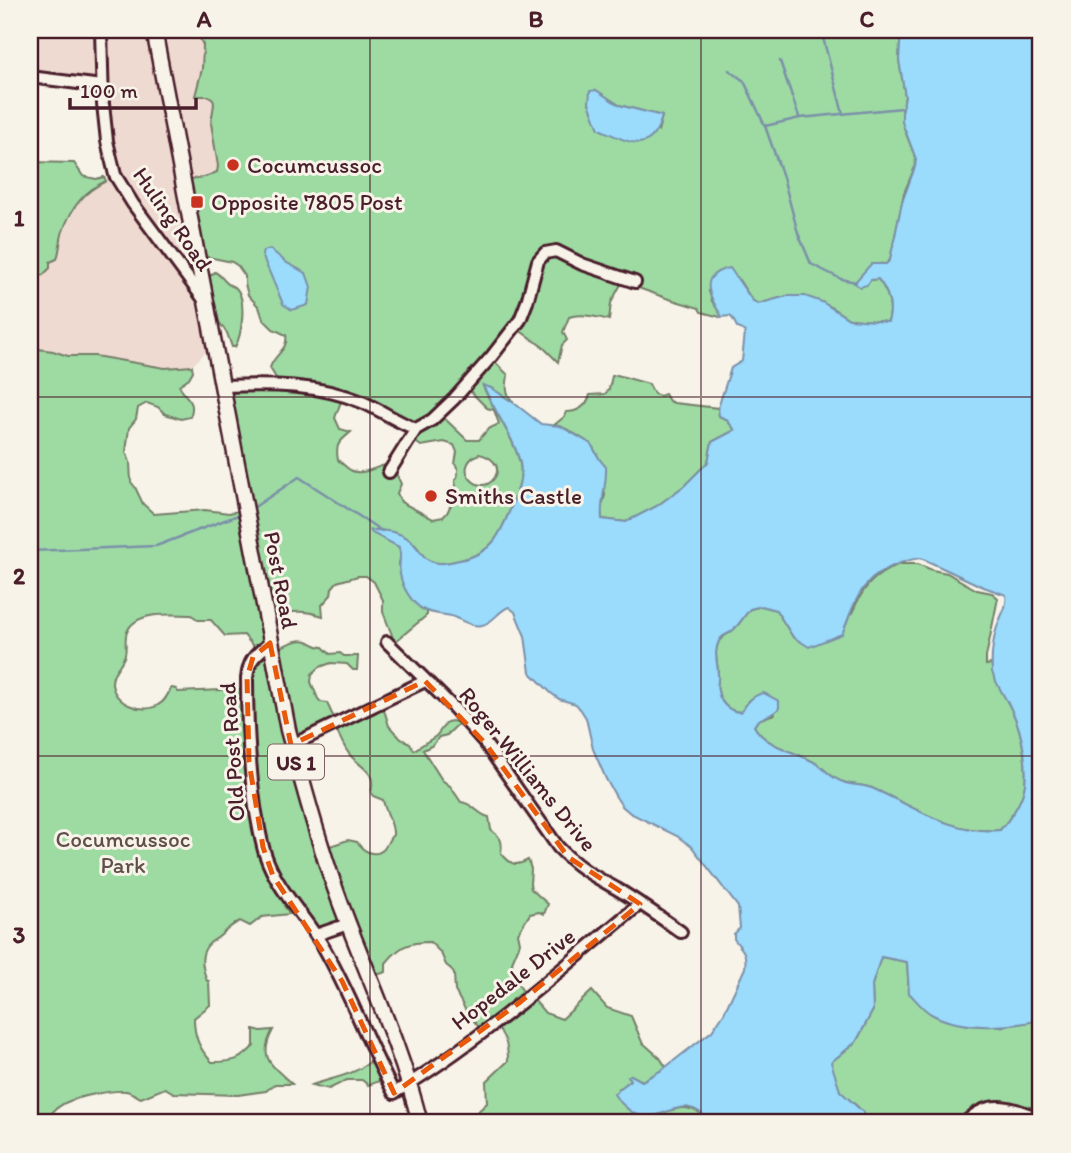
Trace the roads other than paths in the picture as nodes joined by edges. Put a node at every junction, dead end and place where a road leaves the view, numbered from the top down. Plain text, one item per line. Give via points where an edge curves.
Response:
1 (101, 30) edge
2 (154, 30) edge
3 (30, 77) edge
4 (102, 86) junction
5 (635, 282) dead end
6 (206, 303) junction
7 (223, 386) junction
8 (415, 429) junction
9 (389, 472) dead end
10 (387, 642) dead end
11 (270, 643) junction
12 (425, 681) junction
13 (292, 745) junction
14 (640, 904) junction
15 (348, 924) junction
16 (681, 932) dead end
17 (316, 935) junction
18 (409, 1084) junction
19 (1041, 1119) edge
20 (420, 1123) edge
21 (965, 1123) edge

1 - 4 street, Huling Road
2 - 6 main road, Post Road / US 1
3 - 4 street
4 - 6 street, Huling Road via 107,141 116,175
5 - 8 street via 556,251 545,253 538,261 520,320 461,391 432,420
6 - 7 main road, Post Road / US 1
7 - 8 street via 326,391 361,402
7 - 11 main road, Post Road / US 1
8 - 9 street
10 - 12 street, Roger Williams Drive
11 - 13 main road, Post Road / US 1
11 - 17 street, Old Post Road via 253,657 247,678 249,762 259,831 274,876
12 - 13 street
12 - 14 street, Roger Williams Drive via 485,743 558,847 593,877
13 - 15 main road, Post Road / US 1 via 307,805
14 - 16 street, Roger Williams Drive
14 - 18 street, Hopedale Drive via 519,1003
15 - 17 street
15 - 18 main road, Post Road / US 1
17 - 18 street, Old Post Road via 394,1093
18 - 20 main road, Post Road / US 1
19 - 21 street via 1002,1107 978,1112

